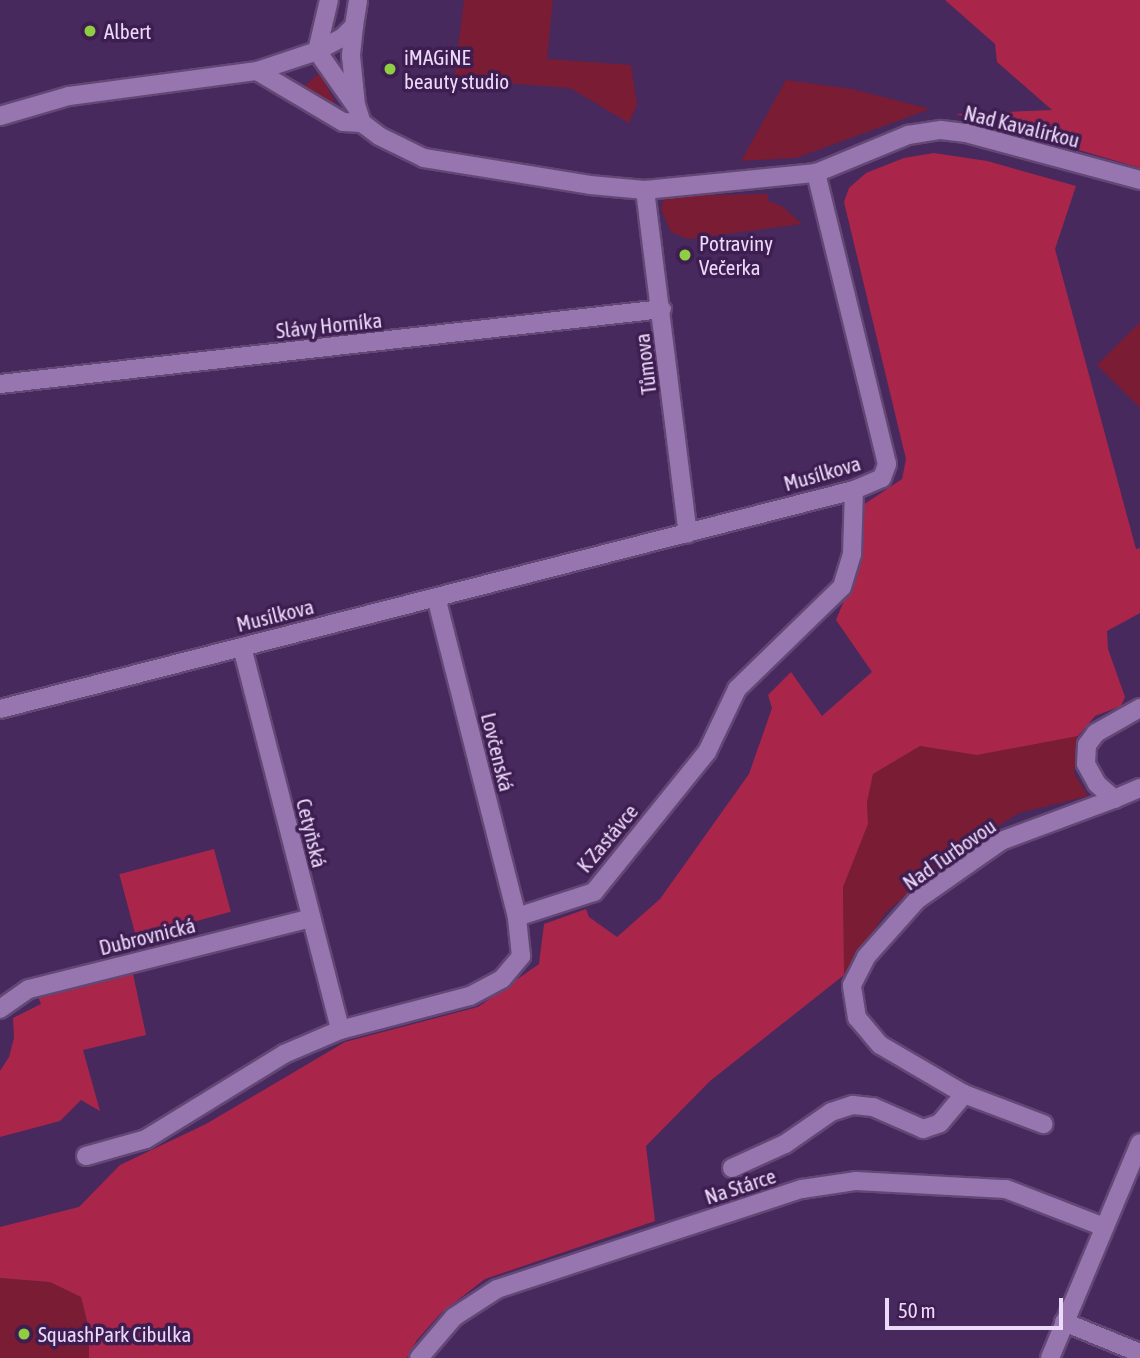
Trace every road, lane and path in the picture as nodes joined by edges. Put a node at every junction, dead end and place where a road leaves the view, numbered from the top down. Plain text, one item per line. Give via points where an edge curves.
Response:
1 (330, 0) edge
2 (358, 0) edge
3 (354, 26) junction
4 (317, 51) junction
5 (257, 71) junction
6 (356, 105) junction
7 (0, 116) edge
8 (362, 123) junction
9 (816, 173) junction
10 (1140, 180) edge
11 (645, 190) junction
12 (662, 309) junction
13 (0, 384) edge
14 (854, 490) junction
15 (688, 533) junction
16 (436, 598) junction
17 (242, 647) junction
18 (1140, 708) edge
19 (0, 709) edge
20 (1140, 788) edge
21 (1114, 799) junction
22 (517, 917) junction
23 (310, 918) junction
24 (0, 1009) edge
25 (340, 1030) junction
26 (964, 1094) junction
27 (1043, 1124) dead end
28 (1140, 1143) edge
29 (86, 1156) dead end
30 (732, 1168) dead end
31 (1104, 1227) junction
32 (1064, 1322) junction
33 (1140, 1353) edge
34 (419, 1358) edge
35 (1050, 1358) edge

1 - 4 street
2 - 3 street
3 - 4 street
3 - 6 street via 351,56
4 - 5 street
4 - 6 street
5 - 7 street via 69,96
5 - 8 street via 343,121
6 - 8 street
8 - 11 street via 424,158
9 - 10 street, Nad Kavalírkou via 908,135 942,130
9 - 11 street
9 - 14 street, Musílkova via 887,464 882,478
11 - 12 street, Tůmova
12 - 13 street, Slávy Horníka
12 - 15 street, Tůmova
14 - 15 street, Musílkova
14 - 22 street, K Zastávce via 852,554 842,587 737,689 707,752 594,891
15 - 16 street, Musílkova
16 - 17 street, Musílkova
16 - 22 street, Lovčenská
17 - 19 street, Musílkova
17 - 23 street, Cetyňská
18 - 21 street via 1111,722 1087,745 1086,764 1097,784
20 - 21 street, Nad Turbovou
21 - 26 street, Nad Turbovou via 1001,841 917,900 866,957 852,985 857,1018 880,1045
22 - 25 street via 521,956 502,979 470,996
23 - 24 street, Dubrovnická via 29,989
23 - 25 street, Cetyňská
25 - 29 street via 284,1054 146,1139
26 - 27 street
26 - 30 street, Na Stárce via 940,1123 923,1129 873,1107 853,1105 831,1112 785,1144
28 - 31 street
31 - 32 street
31 - 34 street, Na Stárce via 1006,1189 856,1181 802,1189 497,1289 454,1317
32 - 33 street
32 - 35 street

